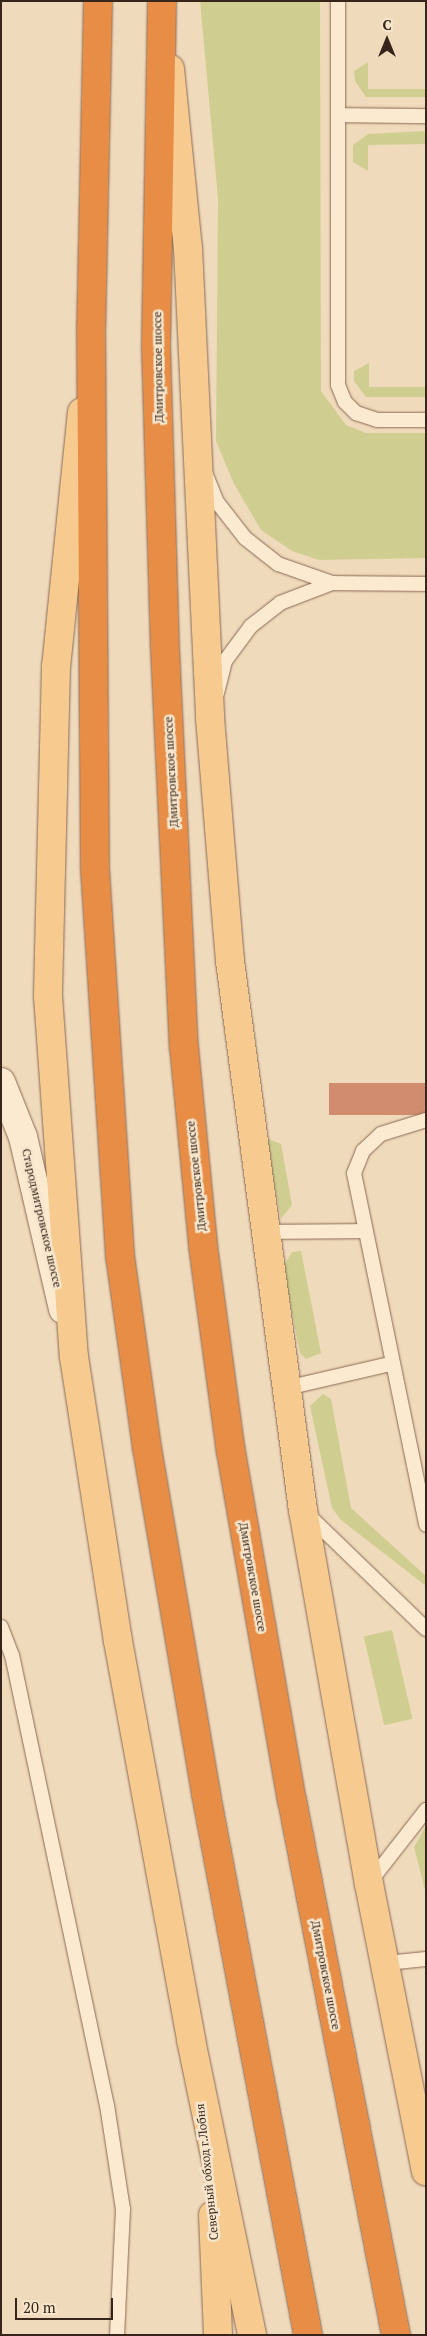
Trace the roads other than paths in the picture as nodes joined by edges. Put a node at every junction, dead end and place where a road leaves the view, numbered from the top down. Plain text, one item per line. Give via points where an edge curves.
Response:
1 (98, 1) edge
2 (162, 1) edge
3 (338, 1) edge
4 (338, 115) junction
5 (426, 116) edge
6 (91, 326) junction
7 (426, 420) edge
8 (199, 456) junction
9 (332, 583) junction
10 (426, 584) edge
11 (210, 718) junction
12 (1, 1082) edge
13 (426, 1120) edge
14 (365, 1231) junction
15 (266, 1232) junction
16 (74, 1357) junction
17 (390, 1364) junction
18 (286, 1388) junction
19 (303, 1510) junction
20 (426, 1525) edge
21 (1, 1627) edge
22 (426, 1629) edge
23 (426, 1810) edge
24 (369, 1884) junction
25 (426, 1959) edge
26 (387, 1963) junction
27 (191, 2040) junction
28 (426, 2172) edge
29 (117, 2335) edge
30 (218, 2335) edge
31 (252, 2335) edge
32 (308, 2335) edge
33 (396, 2335) edge

1 - 6 highway
2 - 8 main road via 188,248
2 - 33 highway, Дмитровское шоссе via 156,347 165,649 184,1047 203,1246 231,1452 292,1800
3 - 4 lane
4 - 5 lane
4 - 7 lane via 338,386 345,402 356,413 377,420
6 - 16 main road via 56,666 48,996
6 - 32 highway via 95,869 120,1256 147,1448 204,1784
8 - 9 lane via 217,502 245,538 278,564
8 - 11 main road
9 - 10 lane
9 - 11 lane via 280,604 251,626 225,661
11 - 15 main road via 230,961
12 - 16 street, Стародмитровское шоссе via 23,1137
13 - 14 lane via 381,1134 363,1151 354,1172
14 - 15 lane
14 - 17 lane
15 - 18 main road
16 - 27 main road via 118,1640
17 - 18 lane
17 - 20 lane
18 - 19 main road
19 - 22 lane
19 - 24 main road
21 - 29 lane via 12,1655 107,2105 123,2209
23 - 24 lane
24 - 26 main road
25 - 26 lane
26 - 28 main road
27 - 30 main road, Северный обход г.Лобня via 214,2217
27 - 31 main road

